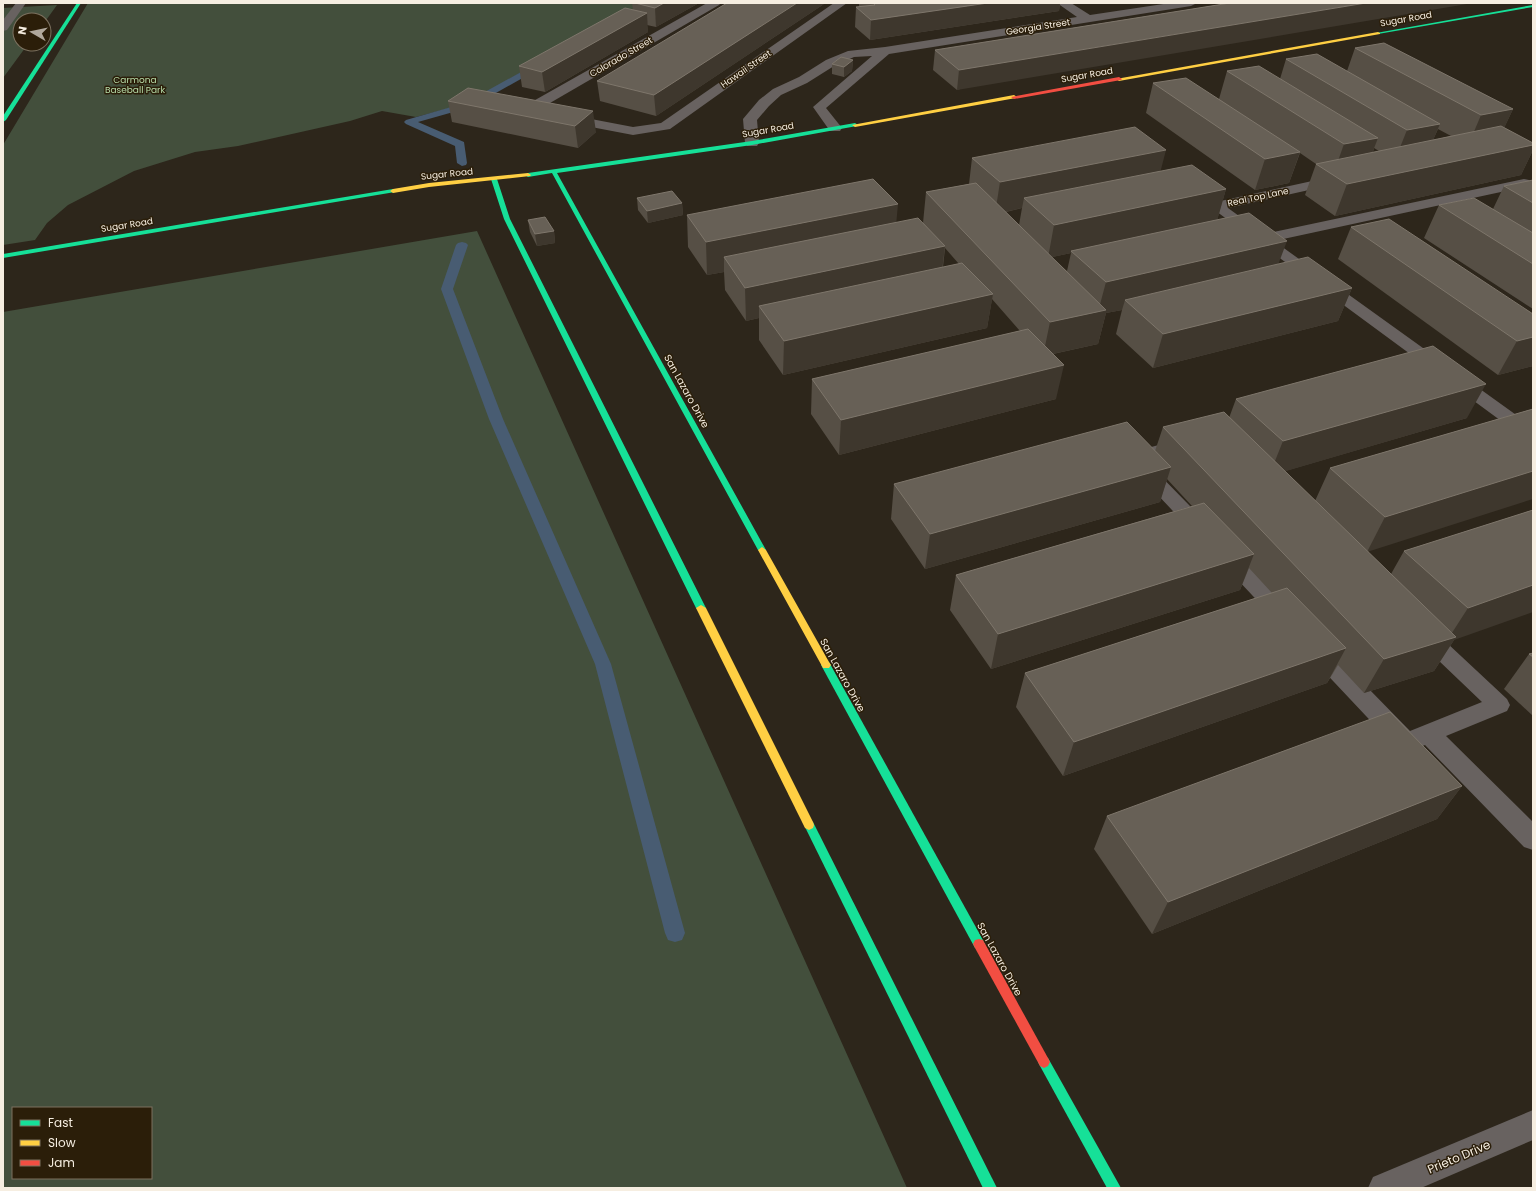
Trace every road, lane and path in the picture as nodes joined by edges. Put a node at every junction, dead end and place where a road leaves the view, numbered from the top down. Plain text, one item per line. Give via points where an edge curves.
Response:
1 (21, 3) edge
2 (78, 3) edge
3 (715, 3) edge
4 (839, 3) edge
5 (1063, 3) edge
6 (1191, 3) edge
7 (1533, 6) edge
8 (1088, 20) junction
9 (3, 28) edge
10 (885, 51) junction
11 (803, 80) junction
12 (843, 89) junction
13 (526, 110) joint
14 (3, 120) edge
15 (835, 128) junction
16 (752, 143) junction
17 (554, 172) junction
18 (1348, 178) edge
19 (494, 179) junction
20 (1524, 183) edge
21 (1262, 239) junction
22 (3, 256) edge
23 (1533, 436) edge
24 (1429, 734) junction
25 (1533, 839) edge
26 (1533, 1125) edge
27 (990, 1188) edge
28 (1114, 1188) edge
29 (1384, 1188) edge

1 - 9 lane
2 - 14 street
3 - 13 street, Colorado Street
4 - 13 street, Hawaii Street via 665,126 633,131
5 - 8 street
6 - 8 street, Georgia Street
7 - 15 street, Sugar Road
8 - 10 street, Georgia Street
10 - 11 street, Georgia Street via 852,54 830,63
10 - 12 street
11 - 12 street
11 - 16 street via 777,92 764,102 750,119
12 - 15 street via 819,108
15 - 16 street, Sugar Road
16 - 17 street, Sugar Road
17 - 19 street, Sugar Road
17 - 28 street, San Lazaro Drive
18 - 21 lane, Real Top Lane via 1216,206
19 - 22 street, Sugar Road via 429,185
19 - 27 street via 507,219
20 - 21 lane
21 - 23 lane, Real Top Lane
24 - 24 lane via 1499,705 1215,436 1132,458 1406,743
24 - 25 lane
26 - 29 lane, Prieto Drive

